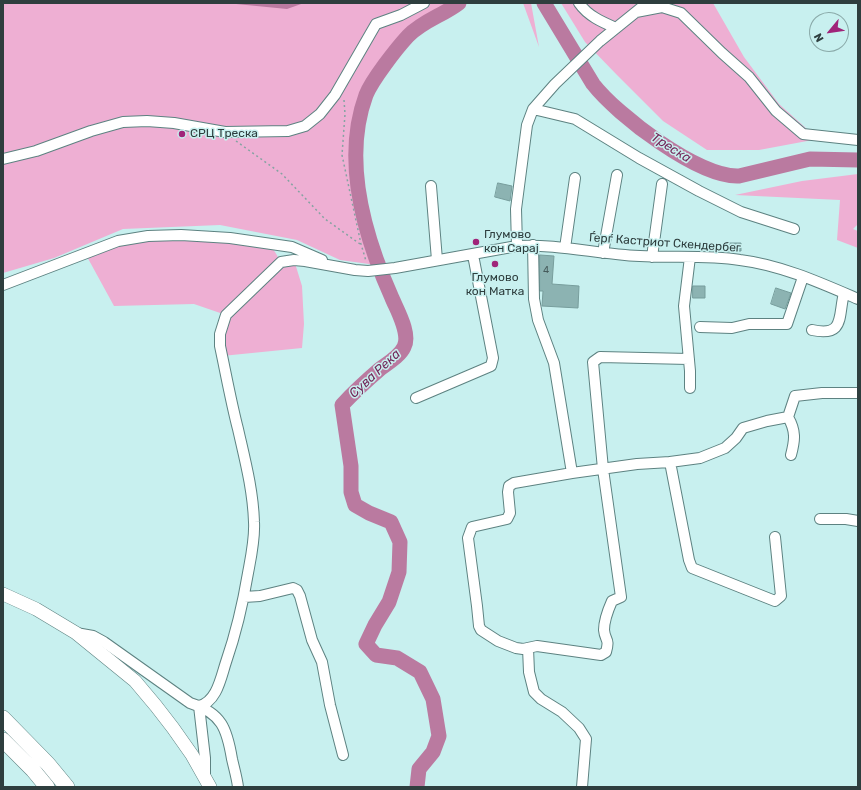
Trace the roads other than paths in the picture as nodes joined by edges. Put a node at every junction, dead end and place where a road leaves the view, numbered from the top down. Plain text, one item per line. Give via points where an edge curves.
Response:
1 (424, 3) edge
2 (579, 3) edge
3 (647, 3) edge
4 (635, 12) junction
5 (616, 28) junction
6 (533, 109) junction
7 (858, 140) edge
8 (3, 159) edge
9 (617, 175) dead end
10 (575, 178) dead end
11 (662, 184) dead end
12 (431, 186) dead end
13 (794, 229) dead end
14 (262, 243) junction
15 (533, 245) junction
16 (517, 246) junction
17 (565, 248) junction
18 (603, 252) junction
19 (473, 255) junction
20 (652, 257) junction
21 (690, 258) junction
22 (437, 260) junction
23 (281, 262) junction
24 (336, 266) junction
25 (803, 277) junction
26 (3, 285) edge
27 (844, 293) junction
28 (858, 299) edge
29 (700, 327) dead end
30 (812, 330) dead end
31 (689, 359) junction
32 (690, 388) dead end
33 (858, 393) edge
34 (416, 398) dead end
35 (788, 417) junction
36 (791, 455) dead end
37 (670, 462) junction
38 (603, 469) junction
39 (572, 473) junction
40 (820, 519) dead end
41 (858, 521) edge
42 (775, 537) dead end
43 (3, 594) edge
44 (244, 598) junction
45 (76, 633) junction
46 (528, 648) junction
47 (199, 706) junction
48 (3, 718) edge
49 (3, 740) edge
50 (343, 755) dead end
51 (208, 782) edge
52 (47, 787) edge
53 (67, 787) edge
54 (238, 787) edge
55 (582, 787) edge

1 - 8 street via 376,24 335,95 320,114 305,126 288,131 225,132 154,121 122,122 36,151
2 - 5 street via 597,19
3 - 4 street
4 - 5 street
4 - 7 street via 662,7 681,13 749,77 776,111 802,134
5 - 6 street via 555,84
6 - 13 street via 575,119 699,191 741,212
6 - 16 street via 528,125 516,209
9 - 18 street
10 - 17 street
11 - 20 street
12 - 22 street
14 - 23 street via 270,246
14 - 24 street via 292,247
14 - 26 street via 230,238 148,236 118,241
15 - 16 street, Ѓерѓ Кастриот Скендербег
15 - 17 street, Ѓерѓ Кастриот Скендербег
15 - 39 street via 534,299 538,320 554,363
16 - 19 street, Ѓерѓ Кастриот Скендербег
17 - 18 street, Ѓерѓ Кастриот Скендербег
18 - 20 street, Ѓерѓ Кастриот Скендербег
19 - 22 street, Ѓерѓ Кастриот Скендербег
19 - 34 street via 493,358 491,366
20 - 21 street, Ѓерѓ Кастриот Скендербег
21 - 25 street, Ѓерѓ Кастриот Скендербег via 740,260
21 - 31 street via 684,306
22 - 24 street, Ѓерѓ Кастриот Скендербег via 368,271
23 - 24 street via 294,260
23 - 44 street via 226,315 220,334 220,346 252,496 254,524
25 - 27 street, Ѓерѓ Кастриот Скендербег
25 - 29 street via 788,324 749,324 732,328
27 - 28 street, Ѓерѓ Кастриот Скендербег
27 - 30 street via 840,321 834,330
31 - 32 street
31 - 38 street via 600,357 593,362
33 - 35 street via 795,396
35 - 36 street via 794,426 795,442
35 - 37 street via 743,428 736,438 719,451 700,458
37 - 38 street
37 - 42 street via 692,568 775,601 781,596
38 - 39 street
38 - 46 street via 621,598 612,601 605,622 604,632 609,643 606,652 601,654 537,646
39 - 46 street via 514,483 508,489 510,513 507,519 472,527 468,538 481,630 498,641 516,648
40 - 41 street
43 - 45 main road via 36,609
44 - 47 street via 232,646 217,688 212,698
44 - 50 street via 293,588 297,590 312,640 322,662
45 - 47 street via 93,636 104,642 190,703
45 - 51 main road via 135,681 173,728
46 - 55 street via 529,672 534,692 562,712 579,728 586,739
47 - 51 street
47 - 54 street via 219,719 228,735
48 - 53 highway
49 - 52 highway

